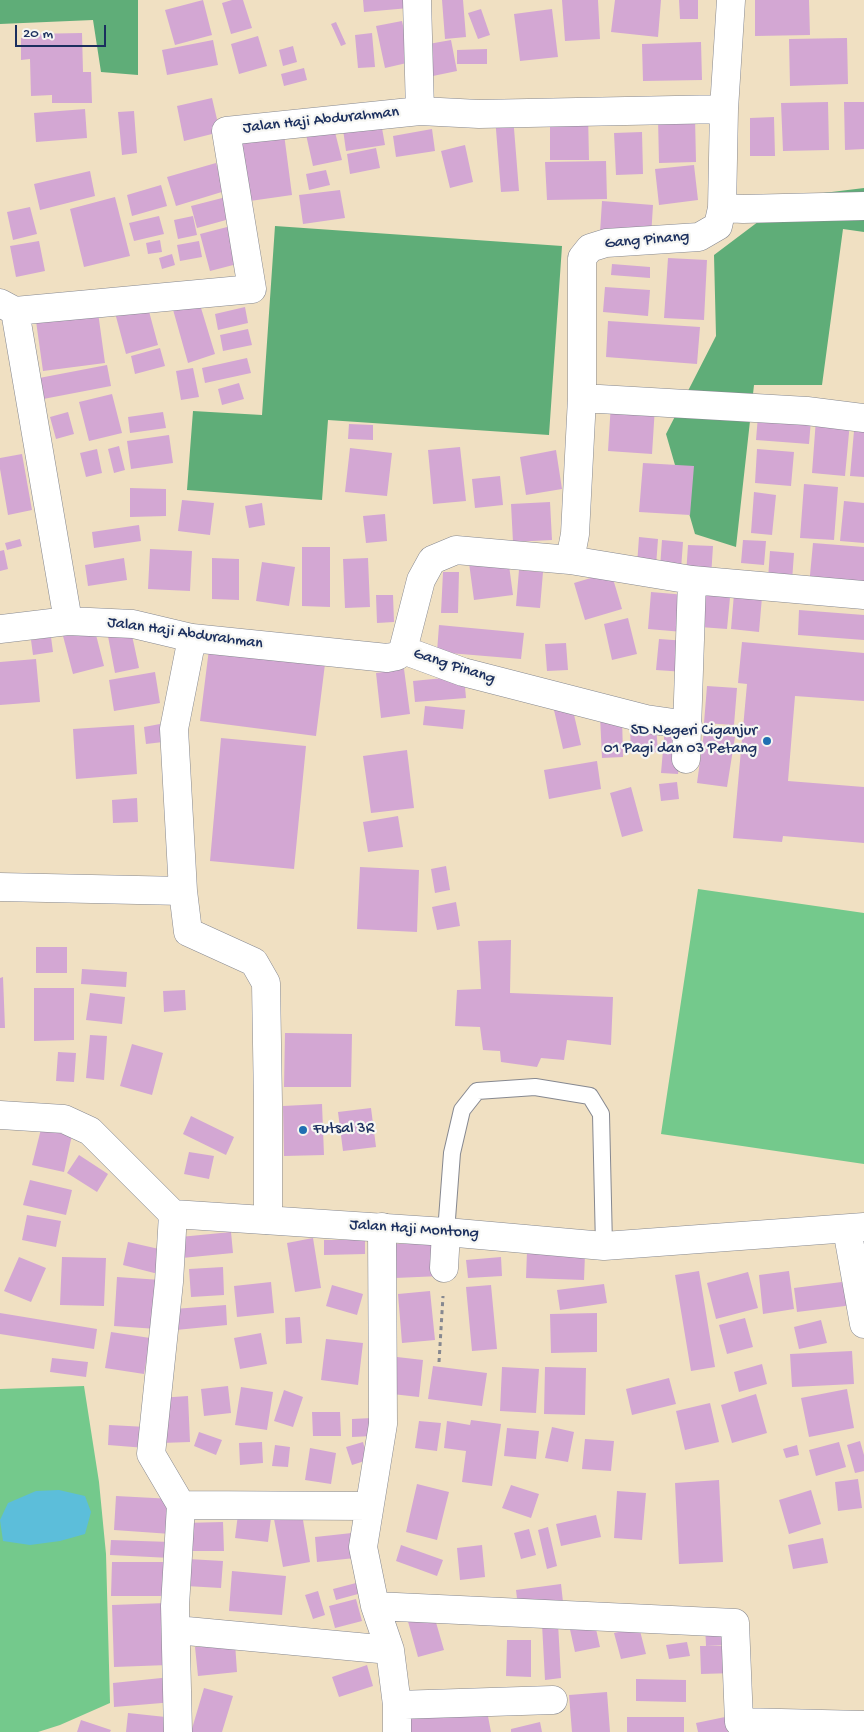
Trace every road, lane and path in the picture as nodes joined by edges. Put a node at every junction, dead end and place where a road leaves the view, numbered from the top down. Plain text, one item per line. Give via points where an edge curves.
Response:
1 (417, 0) edge
2 (731, 0) edge
3 (724, 109) junction
4 (420, 111) junction
5 (864, 206) edge
6 (722, 208) junction
7 (7, 307) edge
8 (582, 398) junction
9 (864, 418) edge
10 (570, 560) junction
11 (692, 580) junction
12 (864, 595) edge
13 (68, 621) junction
14 (0, 629) edge
15 (192, 638) junction
16 (403, 650) junction
17 (688, 725) junction
18 (686, 759) dead end
19 (0, 886) edge
20 (183, 891) junction
21 (0, 1115) edge
22 (174, 1214) junction
23 (268, 1220) junction
24 (382, 1227) junction
25 (856, 1228) edge
26 (446, 1232) junction
27 (604, 1246) junction
28 (444, 1268) dead end
29 (442, 1299) dead end
30 (864, 1324) edge
31 (438, 1362) dead end
32 (181, 1504) junction
33 (370, 1506) junction
34 (375, 1606) junction
35 (176, 1630) junction
36 (390, 1650) junction
37 (554, 1700) dead end
38 (396, 1705) junction
39 (864, 1725) edge
40 (178, 1732) edge
41 (397, 1732) edge

1 - 4 street
2 - 3 street, Gang Pinang
3 - 4 street, Jalan Haji Abdurahman via 478,114
3 - 6 street, Gang Pinang
4 - 7 street, Jalan Haji Abdurahman via 226,131 252,289
5 - 6 street
6 - 8 street, Gang Pinang via 718,226 699,237 606,243 590,248 582,258
7 - 13 street, Jalan Haji Abdurahman
8 - 9 street via 807,411
8 - 10 street, Gang Pinang via 575,534
10 - 11 street
10 - 16 street, Gang Pinang via 456,550 432,560 421,580
11 - 12 street
11 - 17 street
13 - 14 street
13 - 15 street, Jalan Haji Abdurahman via 134,624
15 - 16 street, Jalan Haji Abdurahman via 387,658 397,656
15 - 20 street via 174,729
16 - 17 street, Gang Pinang via 464,672 646,720
17 - 18 street
19 - 20 street
20 - 23 street via 188,932 254,962 266,983
21 - 22 street via 64,1119 90,1131
22 - 23 street, Jalan Haji Montong
22 - 32 street via 150,1454
23 - 24 street, Jalan Haji Montong
24 - 26 street, Jalan Haji Montong
24 - 33 street via 384,1424
25 - 27 street, Jalan Haji Montong
25 - 30 street
26 - 27 street, Jalan Haji Montong
26 - 27 lane via 452,1153 462,1110 477,1091 535,1087 590,1096 601,1114
26 - 28 street
29 - 31 path
32 - 33 street
32 - 35 street
33 - 34 street via 363,1547
34 - 36 street
34 - 39 street via 735,1623 739,1722
35 - 36 street
35 - 40 street
36 - 38 street
37 - 38 street
38 - 41 street

